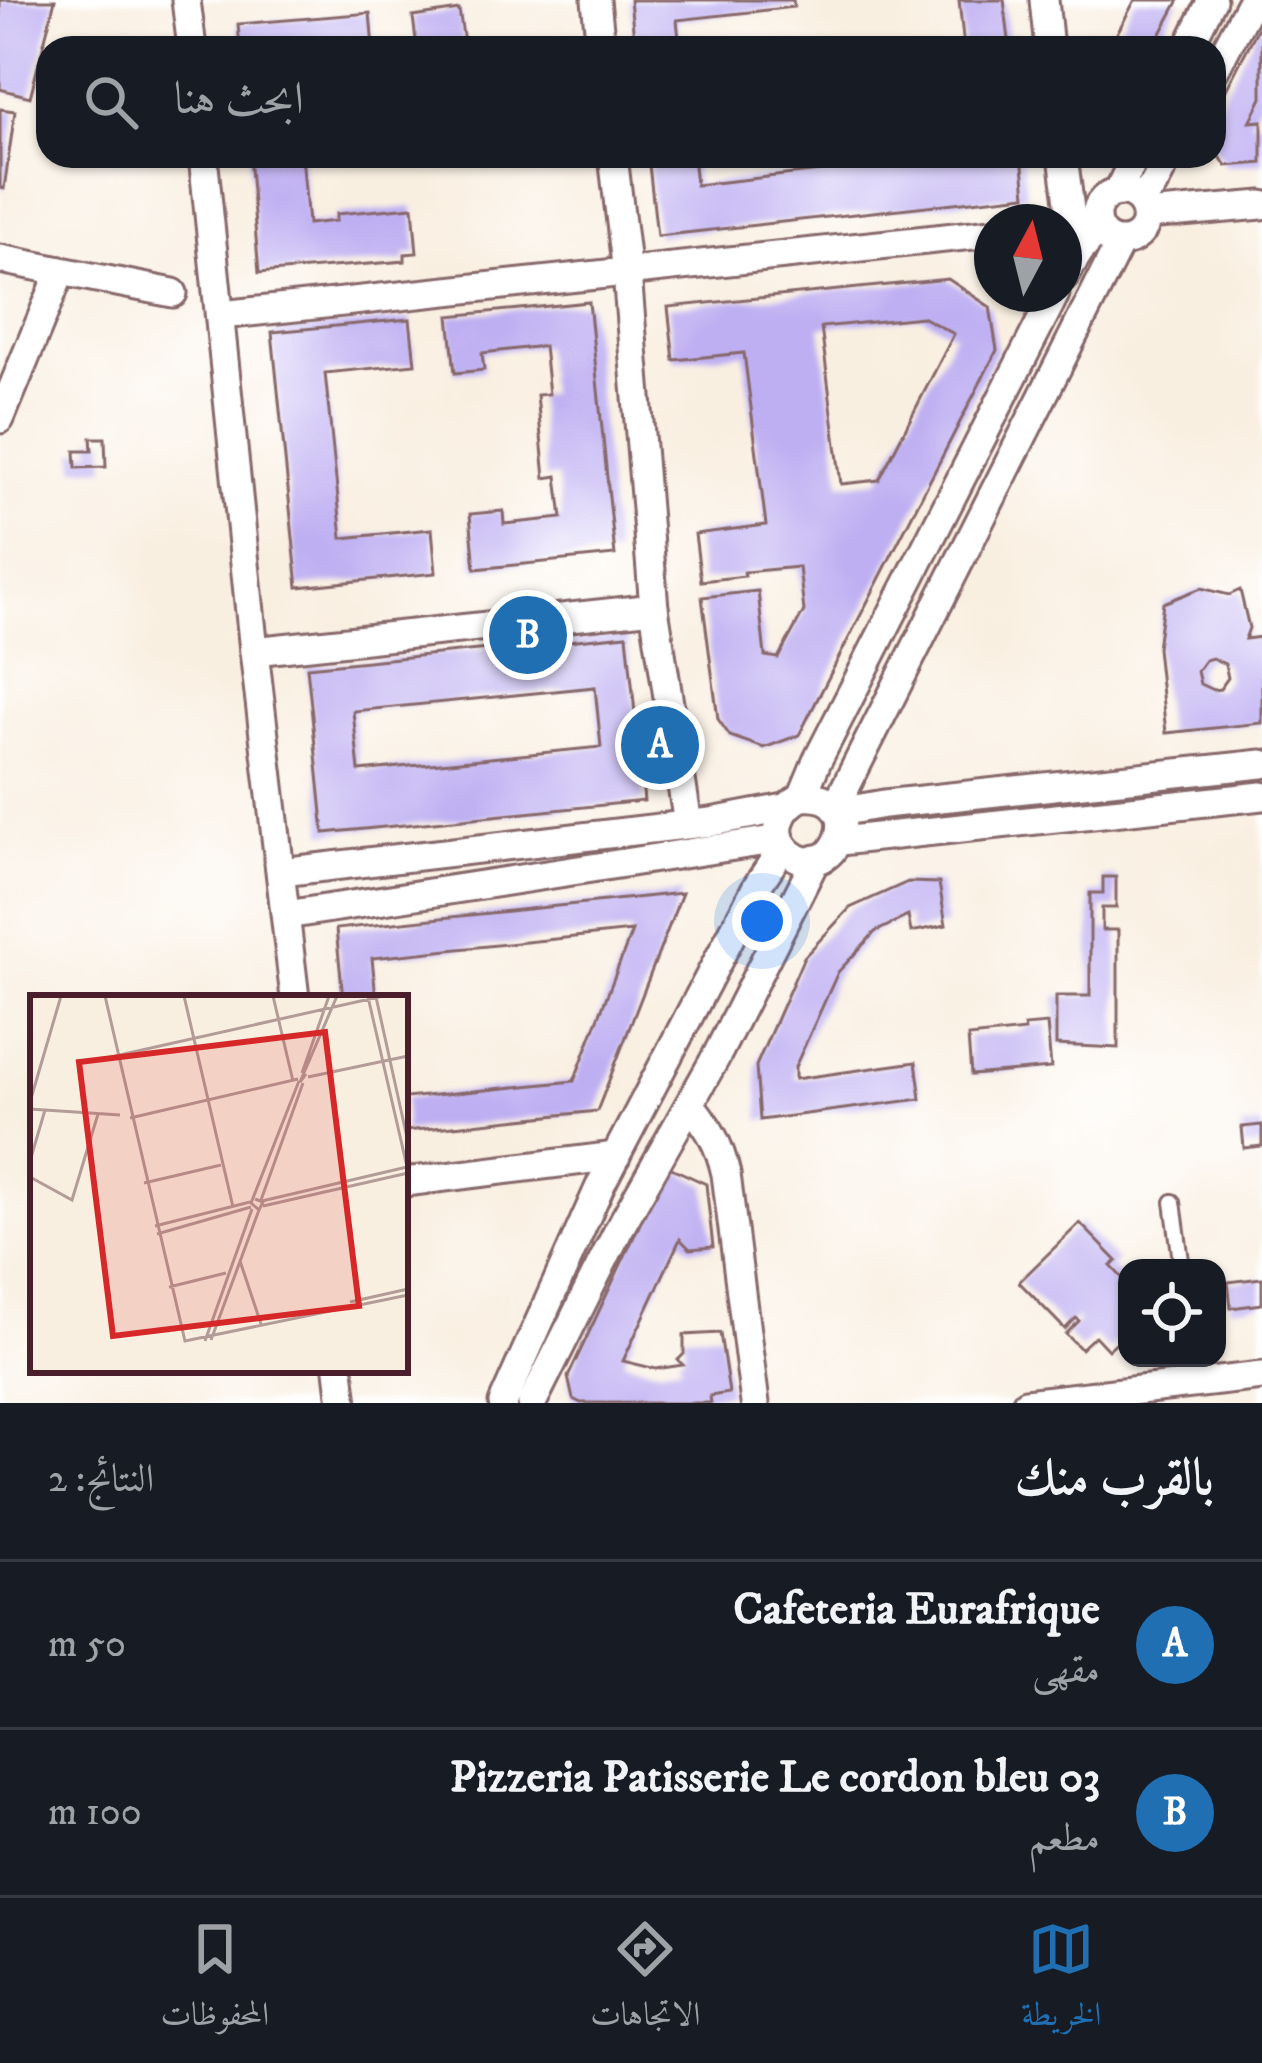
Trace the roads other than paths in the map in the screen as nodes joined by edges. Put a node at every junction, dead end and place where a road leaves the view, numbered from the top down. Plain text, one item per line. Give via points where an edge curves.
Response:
1 (187, 0) edge
2 (596, 0) edge
3 (1043, 0) edge
4 (1212, 0) edge
5 (1252, 0) edge
6 (191, 36) edge
7 (600, 36) edge
8 (1048, 36) edge
9 (1194, 36) edge
10 (1226, 49) edge
11 (204, 168) edge
12 (615, 168) edge
13 (1067, 168) edge
14 (1135, 168) edge
15 (1163, 168) edge
16 (1135, 202) junction
17 (1262, 206) edge
18 (1090, 229) edge
19 (974, 235) edge
20 (0, 259) edge
21 (61, 271) junction
22 (627, 273) junction
23 (173, 292) dead end
24 (1046, 312) edge
25 (220, 315) junction
26 (0, 418) edge
27 (654, 608) junction
28 (254, 651) junction
29 (1262, 764) edge
30 (1262, 796) edge
31 (794, 803) junction
32 (837, 810) junction
33 (688, 824) junction
34 (840, 841) junction
35 (782, 843) junction
36 (816, 860) junction
37 (281, 872) junction
38 (286, 914) junction
39 (295, 995) edge
40 (690, 1104) junction
41 (616, 1156) junction
42 (408, 1183) edge
43 (1173, 1202) dead end
44 (1181, 1259) edge
45 (1196, 1371) edge
46 (339, 1373) edge
47 (1262, 1376) edge
48 (343, 1403) edge
49 (503, 1403) edge
50 (532, 1403) edge
51 (755, 1403) edge
52 (1026, 1403) edge

1 - 6 street
2 - 7 street
3 - 8 street
4 - 9 street
5 - 10 street
11 - 25 street
12 - 22 street
13 - 18 street
14 - 16 street
15 - 16 street
16 - 17 street
16 - 18 street via 1110,194
16 - 18 street via 1142,232 1136,238
18 - 32 street
19 - 22 street
20 - 21 street
21 - 23 street
21 - 26 street
22 - 25 street
22 - 27 street
24 - 31 street
25 - 28 street
27 - 28 street
27 - 33 street
28 - 37 street
29 - 32 street
30 - 34 street
31 - 32 street via 826,800
31 - 33 street
31 - 35 street via 780,817
32 - 34 street
33 - 37 street
34 - 36 street
35 - 36 street
35 - 38 street
35 - 41 street
36 - 40 street
37 - 38 street
38 - 39 street
40 - 50 street
40 - 51 street via 721,1150
41 - 42 street
41 - 49 street
43 - 44 lane
45 - 47 street
45 - 52 street
46 - 48 street

